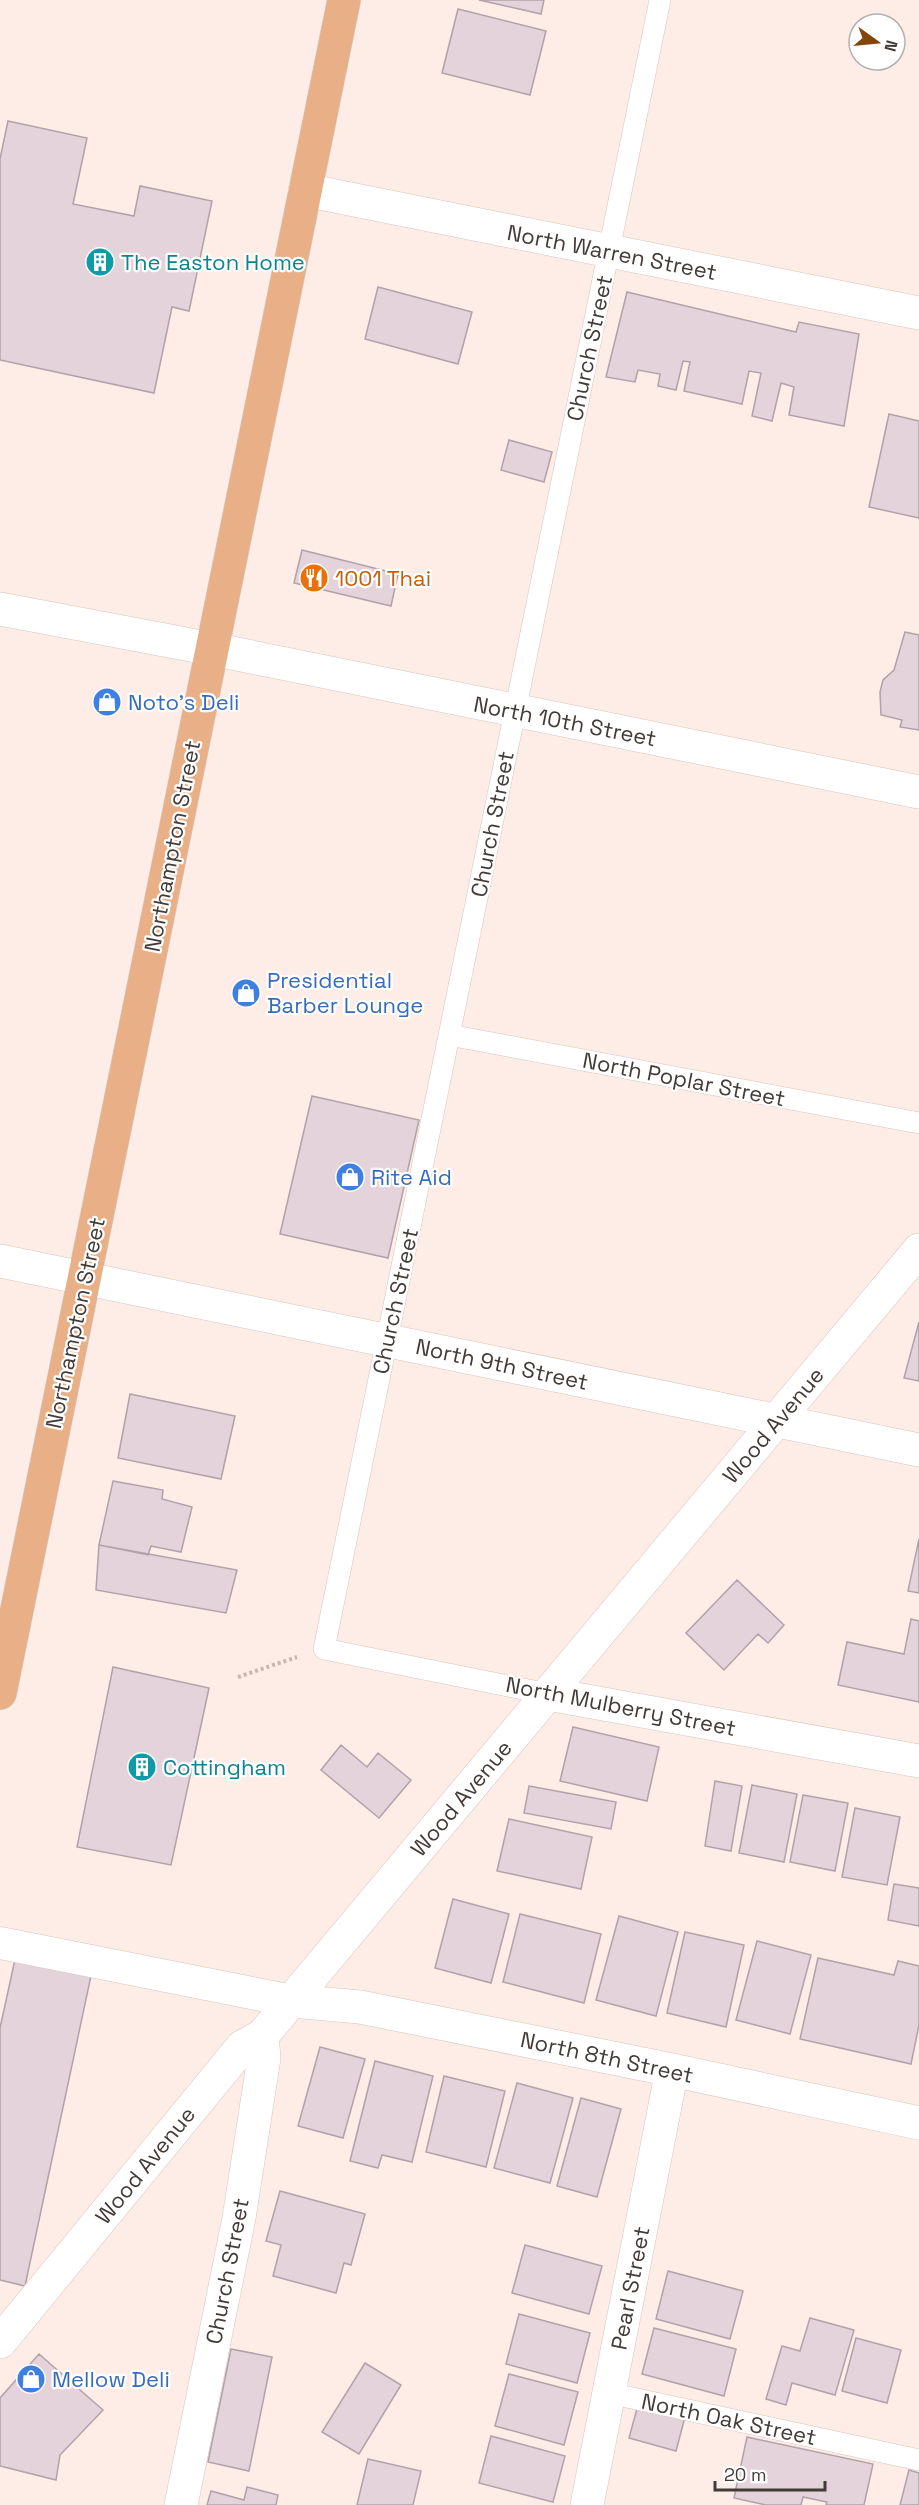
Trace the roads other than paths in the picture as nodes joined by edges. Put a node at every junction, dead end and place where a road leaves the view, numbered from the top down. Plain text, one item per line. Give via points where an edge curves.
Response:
1 (344, 0) edge
2 (660, 0) edge
3 (305, 190) junction
4 (609, 251) junction
5 (919, 314) edge
6 (0, 609) edge
7 (212, 649) junction
8 (515, 711) junction
9 (919, 792) edge
10 (449, 1035) junction
11 (919, 1123) edge
12 (919, 1250) edge
13 (0, 1261) edge
14 (84, 1278) junction
15 (387, 1340) junction
16 (777, 1421) junction
17 (919, 1450) edge
18 (10, 1589) edge
19 (324, 1648) joint
20 (0, 1693) edge
21 (548, 1694) junction
22 (919, 1761) edge
23 (0, 1944) edge
24 (292, 2001) joint
25 (262, 2036) junction
26 (672, 2070) junction
27 (919, 2123) edge
28 (0, 2342) edge
29 (609, 2393) junction
30 (919, 2460) edge
31 (181, 2505) edge
32 (587, 2505) edge

1 - 3 main road, Northampton Street
2 - 4 lane, Church Street
3 - 4 street, North Warren Street
3 - 7 main road, Northampton Street
4 - 5 street, North Warren Street
4 - 8 lane, Church Street
6 - 7 street, North 10th Street
7 - 8 street, North 10th Street
7 - 14 main road, Northampton Street
8 - 9 street, North 10th Street
8 - 10 lane, Church Street
10 - 11 lane, North Poplar Street
10 - 15 lane, Church Street
12 - 16 street, Wood Avenue
13 - 14 street, North 9th Street
14 - 15 street, North 9th Street
14 - 18 main road, Northampton Street
15 - 16 street, North 9th Street
15 - 19 lane, Church Street
16 - 17 street, North 9th Street
16 - 21 street, Wood Avenue
18 - 20 main road, Northampton Street
19 - 21 lane, North Mulberry Street
21 - 22 street, North Mulberry Street
21 - 25 street, Wood Avenue
23 - 24 street
24 - 26 street, North 8th Street via 360,2007
25 - 28 street, Wood Avenue via 242,2047
25 - 31 street, Church Street via 264,2058 238,2218
26 - 27 street, North 8th Street
26 - 29 street, Pearl Street
29 - 30 lane, North Oak Street
29 - 32 street, Pearl Street

